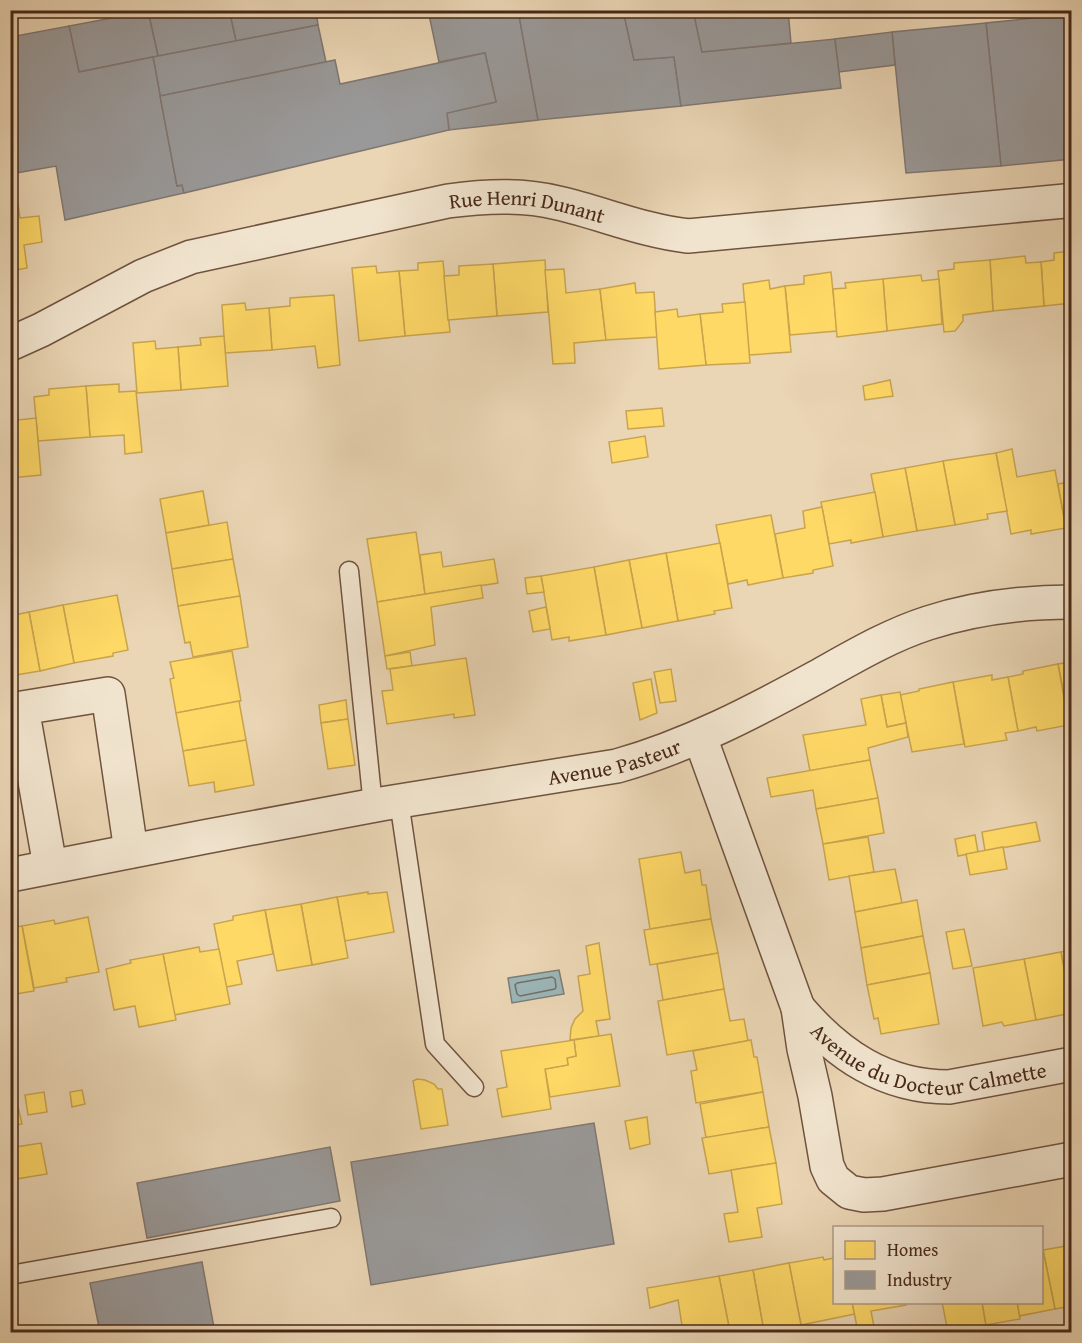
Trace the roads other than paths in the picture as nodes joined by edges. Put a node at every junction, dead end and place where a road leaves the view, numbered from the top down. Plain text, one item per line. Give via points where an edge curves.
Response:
1 (1065, 201) dead end
2 (10, 344) edge
3 (349, 571) dead end
4 (1071, 602) edge
5 (700, 737) junction
6 (386, 804) junction
7 (131, 851) junction
8 (50, 866) junction
9 (10, 875) edge
10 (798, 1008) junction
11 (1071, 1064) edge
12 (474, 1088) dead end
13 (1071, 1159) edge
14 (331, 1218) dead end
15 (10, 1275) edge

1 - 2 street, Rue Henri Dunant via 688,236 652,230 557,202 476,198 418,206 191,257 143,276
3 - 6 lane
4 - 5 street, Avenue Pasteur via 989,608 928,623 867,648
5 - 6 street, Avenue Pasteur via 618,766
5 - 10 street, Avenue du Docteur Calmette
6 - 7 street, Avenue Pasteur
6 - 12 lane via 435,1044
7 - 8 street, Avenue Pasteur
7 - 8 street via 108,693 22,708
8 - 9 street, Avenue Pasteur
10 - 11 street, Avenue du Docteur Calmette via 849,1056 866,1067 913,1083 949,1087
10 - 13 street, Avenue du Docteur Calmette via 827,1166 833,1179 849,1192 883,1194
14 - 15 lane

